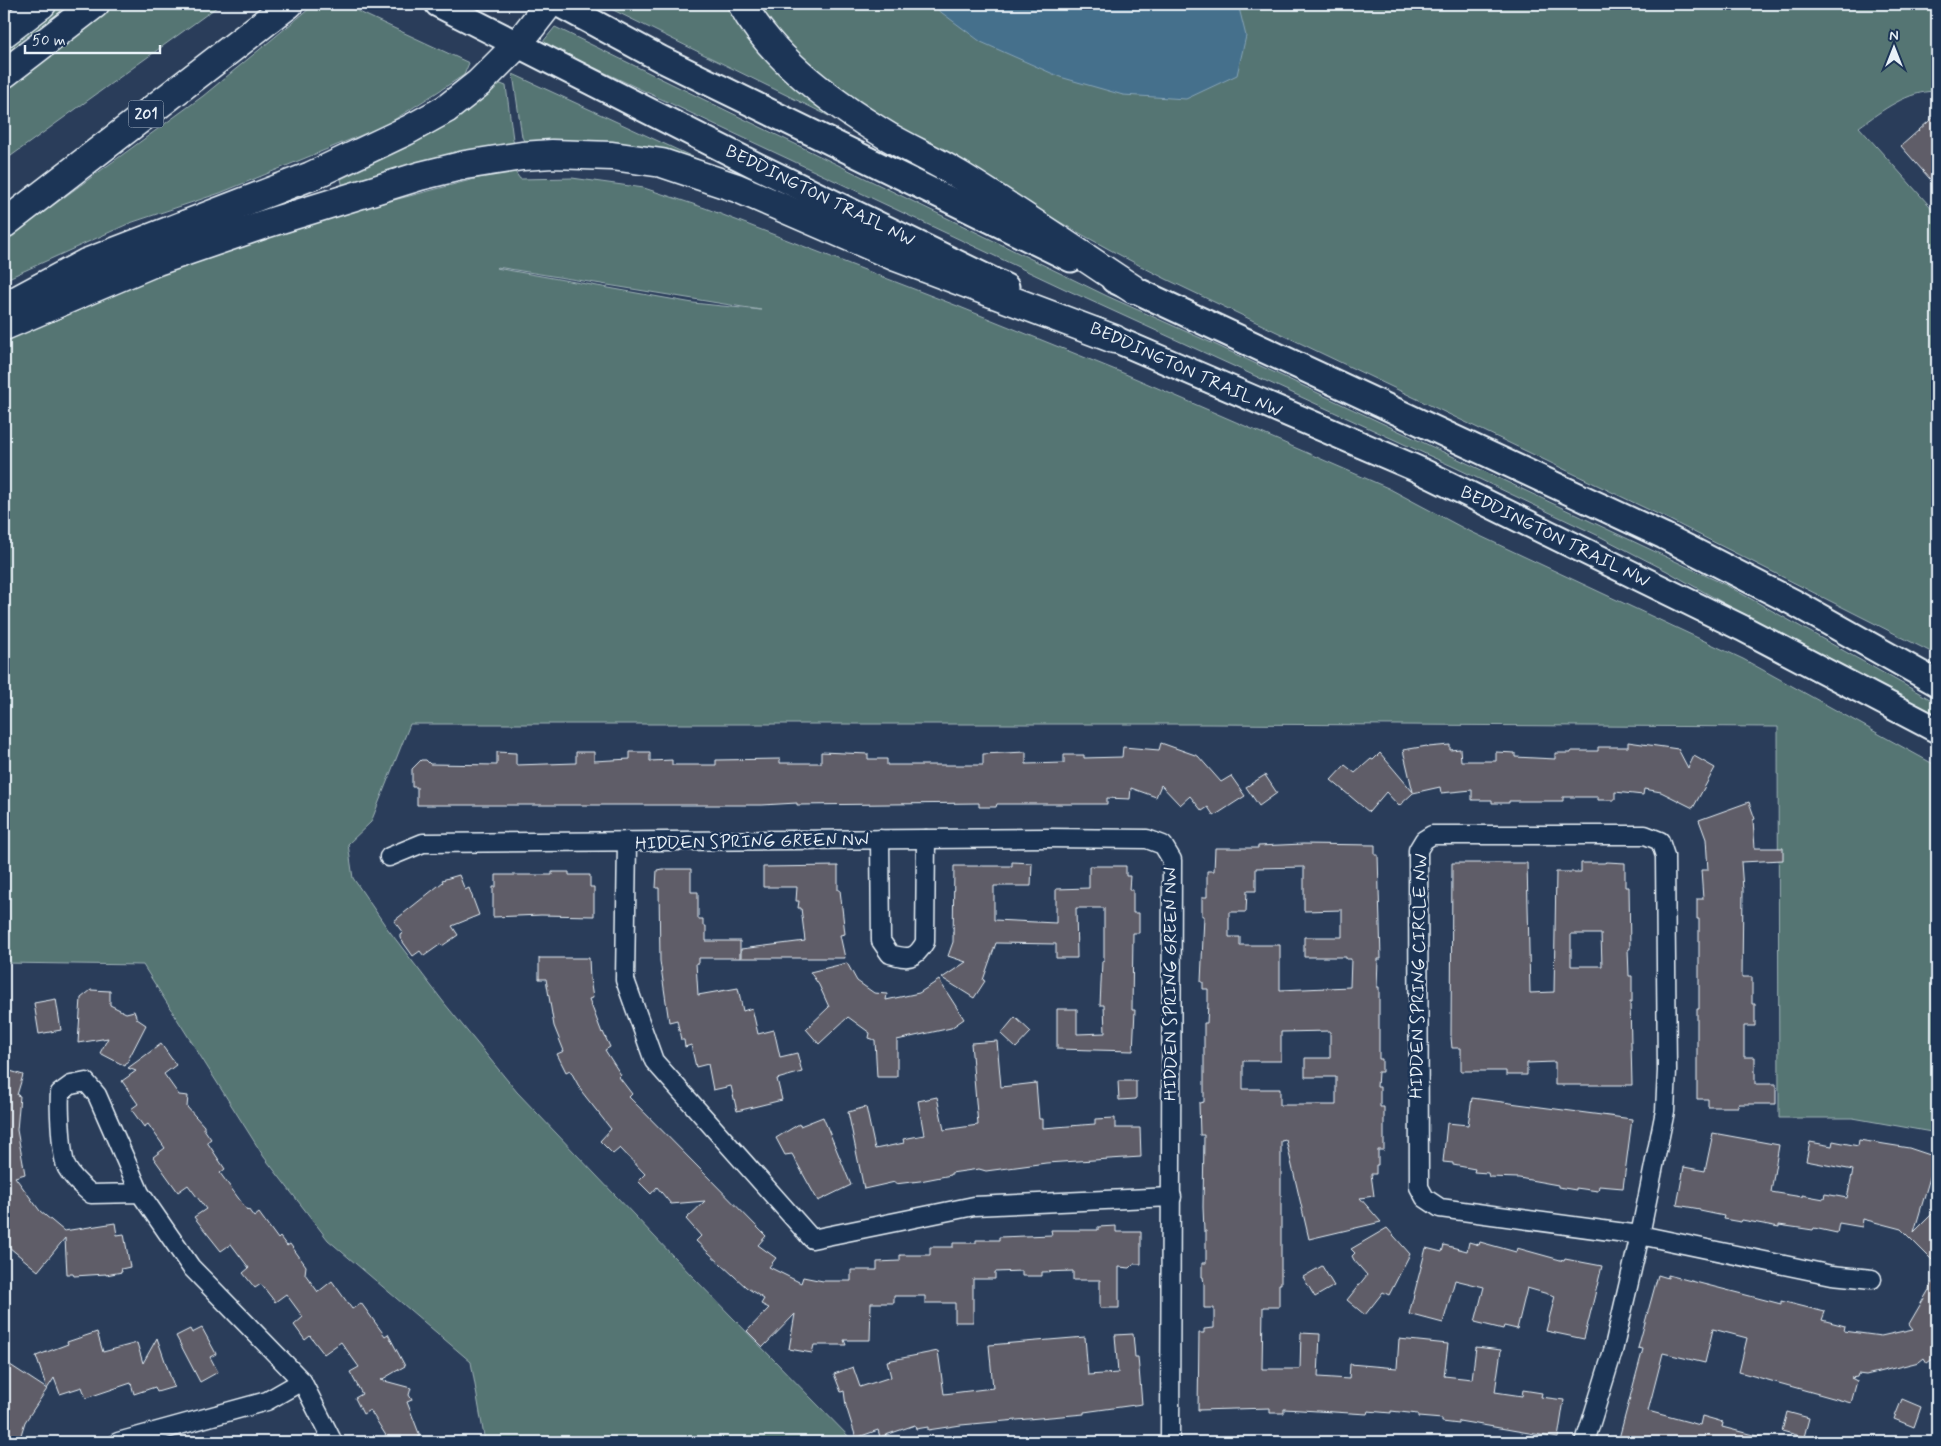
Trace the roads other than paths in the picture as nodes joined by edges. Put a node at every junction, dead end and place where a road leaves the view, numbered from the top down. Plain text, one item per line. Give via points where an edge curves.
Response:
1 (42, 4) edge
2 (95, 4) edge
3 (289, 4) edge
4 (438, 4) edge
5 (549, 4) edge
6 (559, 4) edge
7 (742, 4) edge
8 (4, 33) edge
9 (517, 44) junction
10 (4, 74) edge
11 (4, 224) edge
12 (1133, 289) junction
13 (4, 307) edge
14 (4, 326) edge
15 (1114, 340) junction
16 (1937, 683) edge
17 (1937, 730) edge
18 (880, 840) junction
19 (926, 840) junction
20 (627, 841) junction
21 (389, 857) dead end
22 (140, 1193) junction
23 (1172, 1197) junction
24 (1640, 1235) junction
25 (1872, 1279) dead end
26 (302, 1381) junction
27 (118, 1442) edge
28 (332, 1442) edge
29 (1170, 1442) edge
30 (1585, 1442) edge

1 - 8 highway
2 - 10 highway
3 - 11 highway, 201
4 - 9 main road, BEDDINGTON TRAIL NW
5 - 9 highway
6 - 12 main road via 662,59
7 - 12 highway via 784,58 814,86 888,136 959,175
9 - 13 highway via 479,83 446,109 408,130 311,176 86,263
9 - 15 main road, BEDDINGTON TRAIL NW via 757,166
12 - 16 main road via 1664,536 1793,602
14 - 15 highway via 157,261 265,224 465,165 552,154 612,156 662,163 709,178 896,257
15 - 17 main road, BEDDINGTON TRAIL NW via 1415,468 1742,628
18 - 19 street, HIDDEN SPRING GREEN NW
18 - 19 street via 881,941 890,954 906,958 918,953 924,942
18 - 20 street, HIDDEN SPRING GREEN NW
19 - 23 street, HIDDEN SPRING GREEN NW via 1147,839 1162,846 1172,860
20 - 21 street via 422,843
20 - 23 street, HIDDEN SPRING GREEN NW via 625,980 654,1061 812,1239 974,1206
22 - 22 street via 97,1095 86,1082 71,1085 60,1093 59,1105 65,1166 92,1194
22 - 26 street via 191,1267
23 - 29 street, HIDDEN SPRING GREEN NW
24 - 24 street, HIDDEN SPRING CIRCLE NW via 1440,1208 1425,1198 1419,1187 1418,850 1432,835 1645,835 1660,841 1665,856 1665,1111
24 - 25 street via 1832,1276
24 - 30 street, HIDDEN SPRING CIRCLE NW via 1613,1351
26 - 27 street via 267,1401
26 - 28 street

